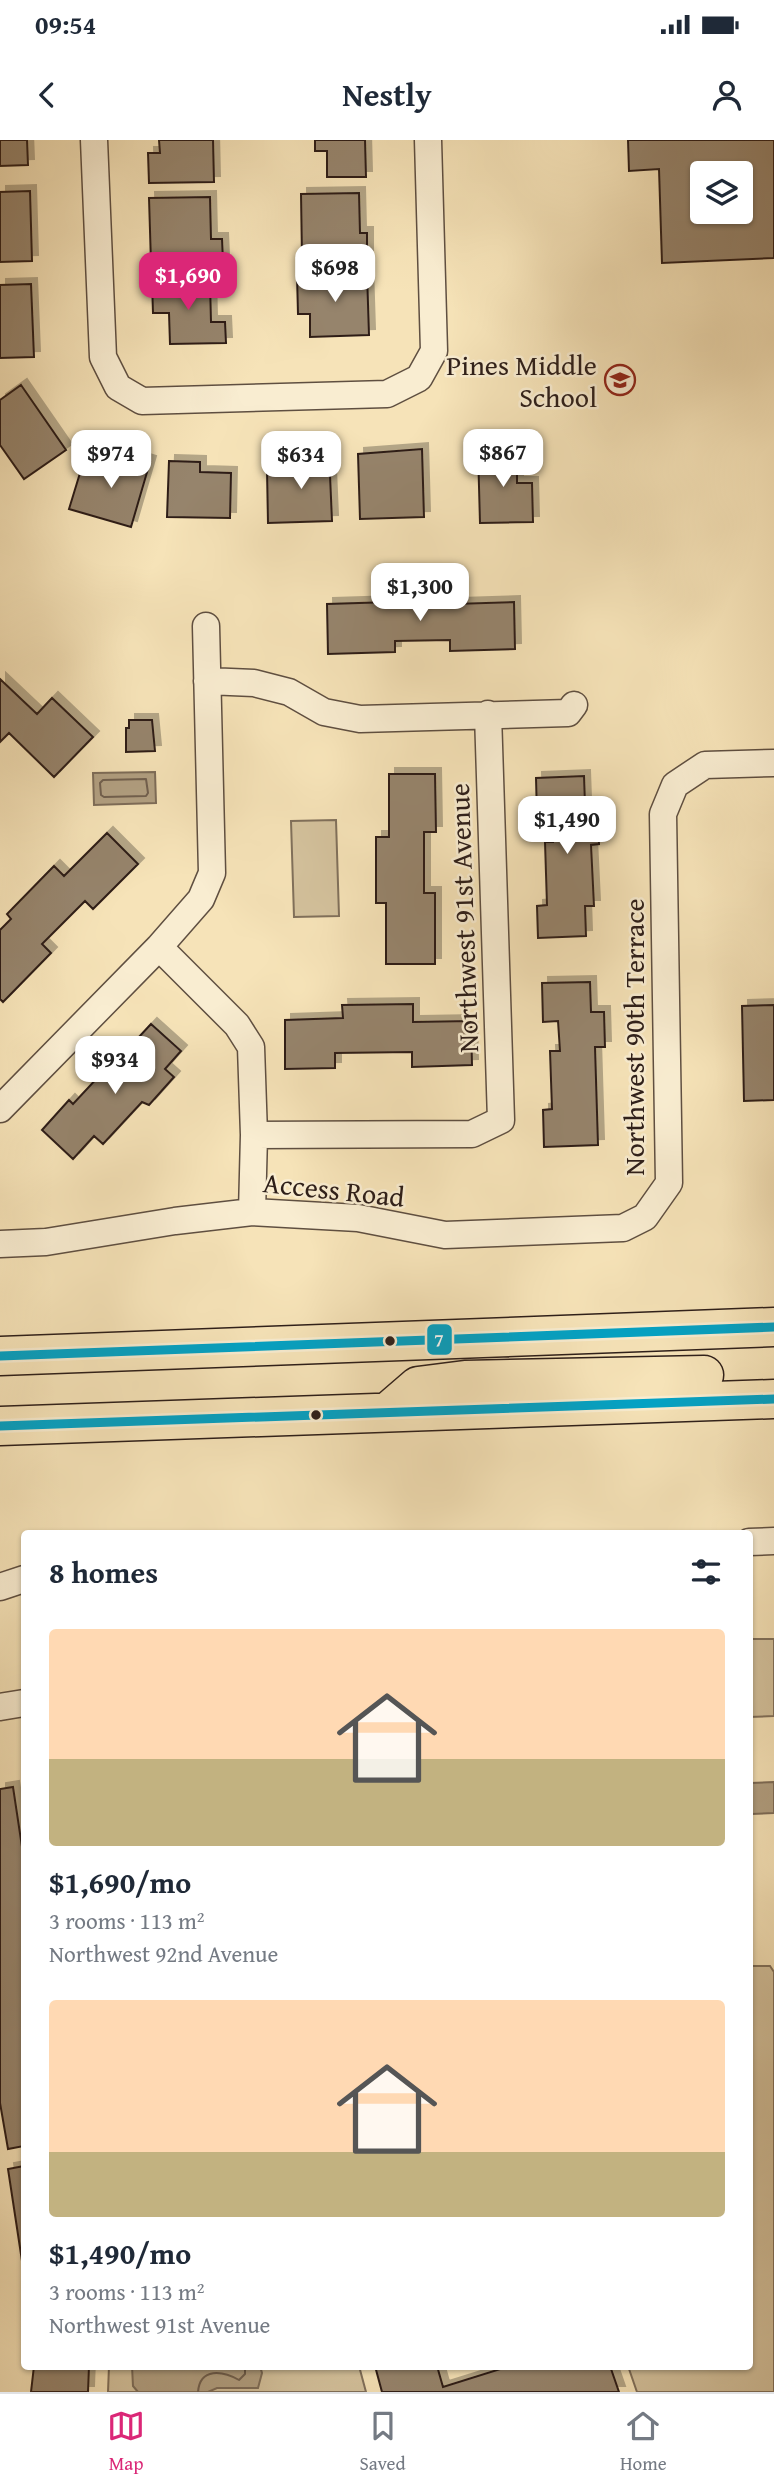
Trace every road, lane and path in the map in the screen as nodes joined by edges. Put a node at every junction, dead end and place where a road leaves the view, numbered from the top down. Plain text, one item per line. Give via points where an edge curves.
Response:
1 (94, 140) edge
2 (428, 140) edge
3 (206, 626) dead end
4 (207, 681) junction
5 (574, 705) dead end
6 (488, 714) junction
7 (774, 763) edge
8 (159, 947) junction
9 (0, 1109) edge
10 (254, 1135) junction
11 (655, 1205) joint
12 (252, 1212) junction
13 (0, 1244) edge
14 (774, 1327) edge
15 (0, 1356) edge
16 (774, 1373) edge
17 (774, 1399) edge
18 (388, 1413) junction
19 (0, 1426) edge
20 (774, 1541) edge
21 (753, 1542) edge
22 (21, 1580) edge
23 (0, 1587) edge
24 (21, 1704) edge
25 (0, 1707) edge

1 - 2 street via 103,357 118,387 142,401 156,401 387,394 419,378 434,351
3 - 4 street
4 - 6 street via 254,683 289,692 324,712 360,719
4 - 8 street via 212,873 201,898
5 - 6 street via 568,713
6 - 10 street, Northwest 91st Avenue via 501,1120 472,1134
7 - 11 street, Northwest 90th Terrace via 705,765 676,785 663,814 669,1182
8 - 9 street
8 - 10 street via 237,1025 251,1048
10 - 12 street
11 - 12 street, Access Road via 645,1217 623,1228 473,1235 445,1235 358,1218
12 - 13 street, Access Road via 46,1242
14 - 15 highway
16 - 18 highway via 465,1380 418,1386
17 - 18 highway
18 - 19 highway
20 - 21 street
22 - 23 street
24 - 25 street

